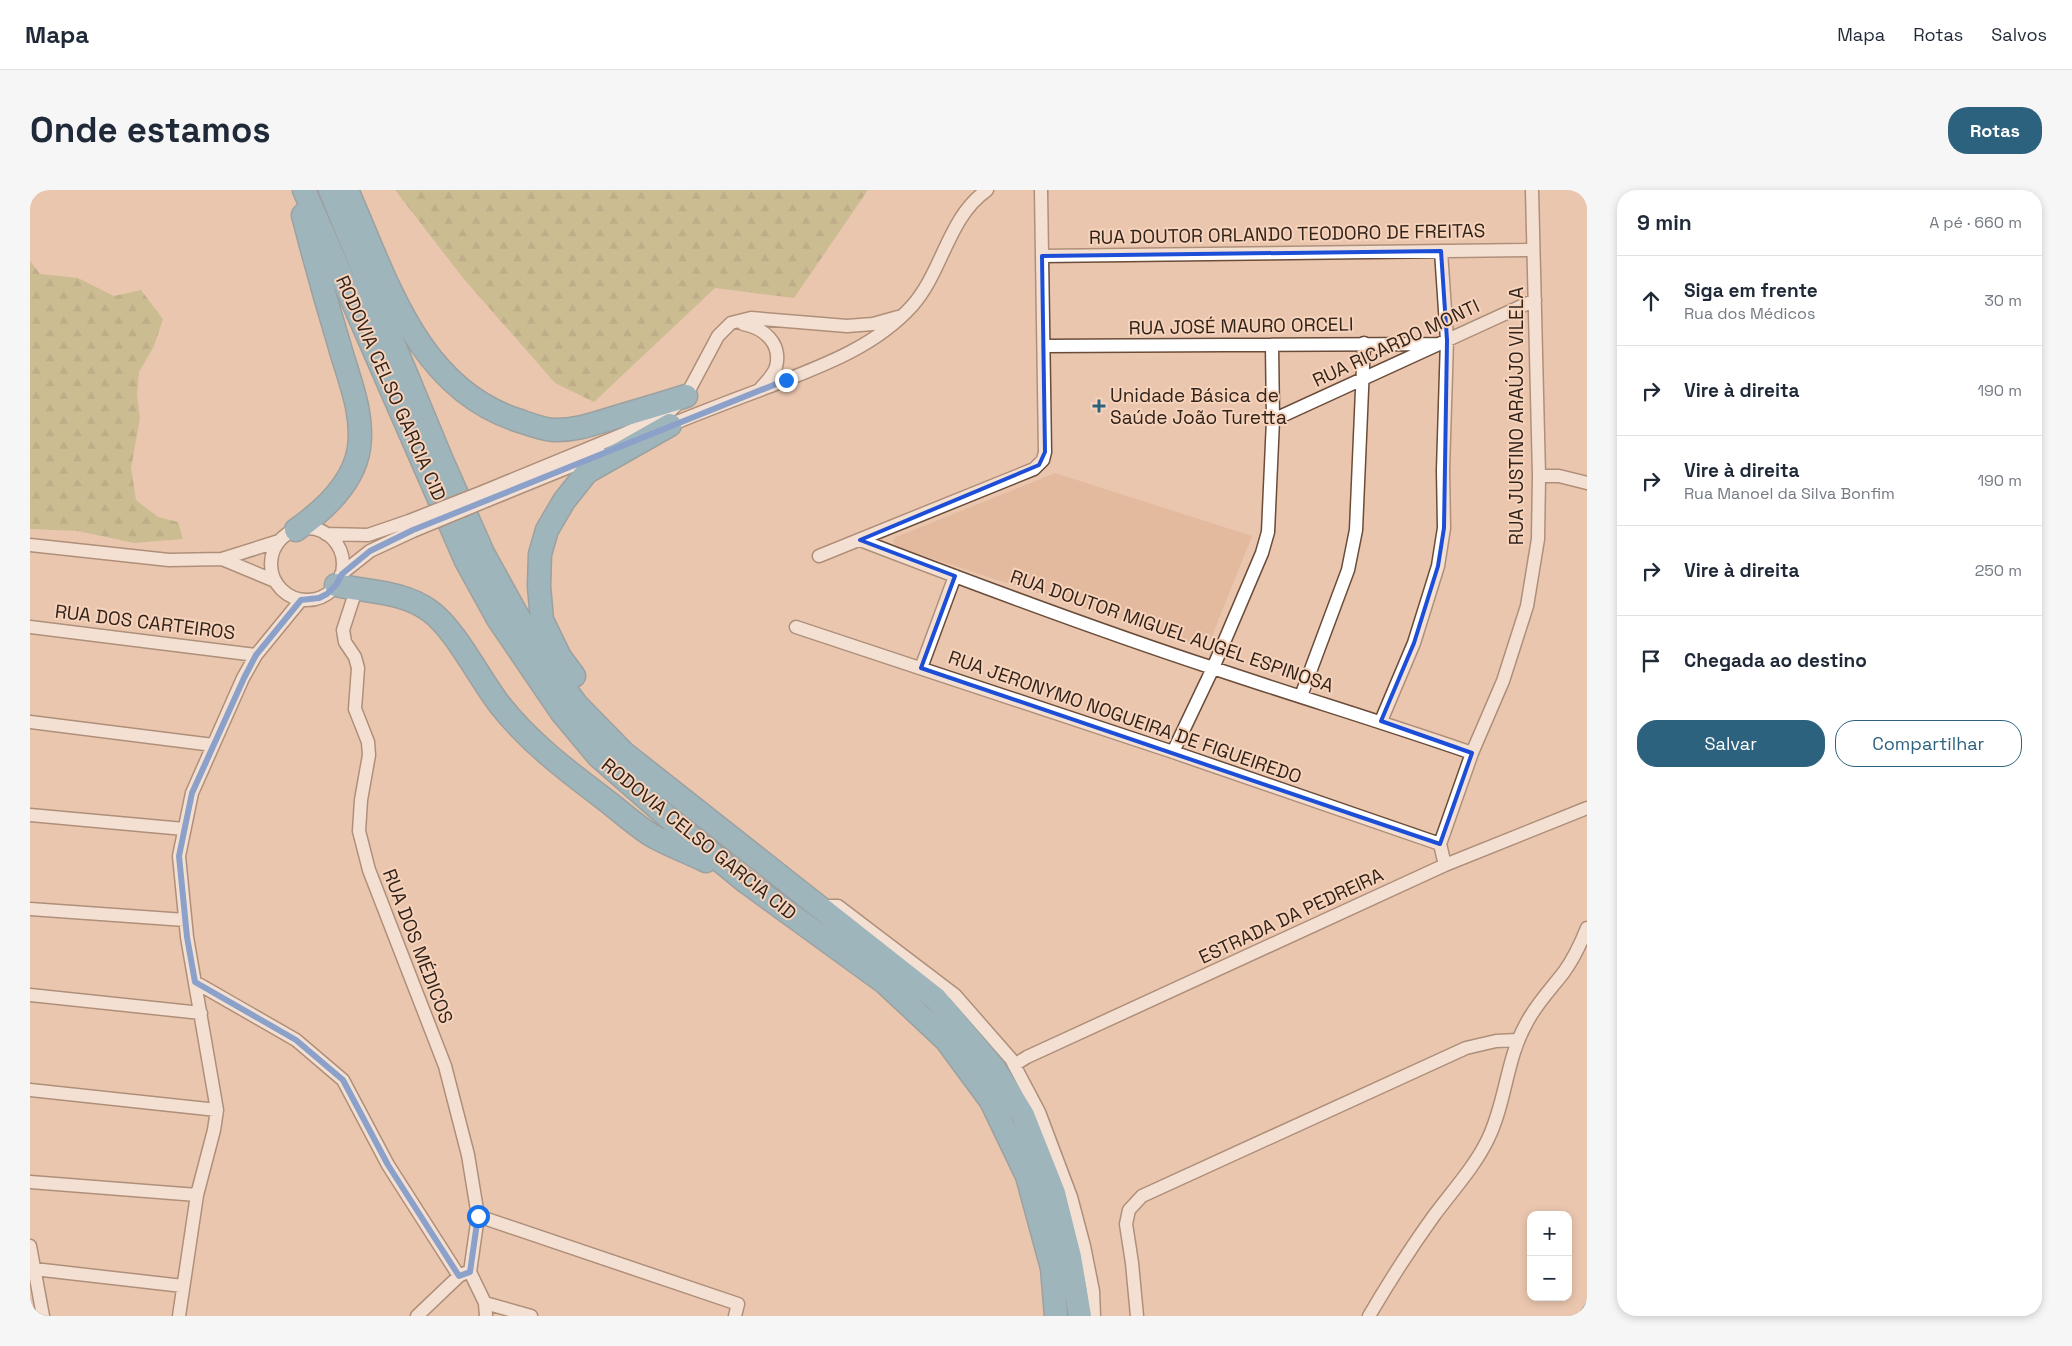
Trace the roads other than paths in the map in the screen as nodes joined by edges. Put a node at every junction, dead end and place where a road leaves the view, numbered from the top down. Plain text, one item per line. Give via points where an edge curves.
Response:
1 (297, 190) edge
2 (304, 190) edge
3 (330, 190) edge
4 (347, 190) edge
5 (987, 190) edge
6 (1041, 190) edge
7 (1532, 190) edge
8 (1533, 250) junction
9 (1442, 251) junction
10 (1042, 256) junction
11 (1535, 300) junction
12 (900, 317) junction
13 (731, 323) junction
14 (1443, 342) junction
15 (1364, 343) junction
16 (1272, 345) junction
17 (1044, 346) junction
18 (1363, 379) junction
19 (758, 391) junction
20 (686, 396) junction
21 (1273, 420) junction
22 (670, 425) junction
23 (1539, 476) junction
24 (1587, 483) edge
25 (486, 496) junction
26 (411, 526) junction
27 (326, 534) junction
28 (287, 535) junction
29 (860, 540) junction
30 (30, 545) edge
31 (818, 556) dead end
32 (222, 559) junction
33 (955, 576) junction
34 (275, 582) junction
35 (344, 583) junction
36 (301, 600) junction
37 (30, 627) edge
38 (796, 627) dead end
39 (256, 655) junction
40 (921, 668) junction
41 (1213, 668) junction
42 (1301, 696) junction
43 (1380, 721) junction
44 (30, 722) edge
45 (214, 745) junction
46 (1173, 752) junction
47 (1472, 753) junction
48 (655, 779) junction
49 (1587, 808) edge
50 (30, 815) edge
51 (184, 829) junction
52 (1440, 844) junction
53 (1445, 866) junction
54 (746, 882) junction
55 (819, 906) junction
56 (30, 909) edge
57 (185, 920) junction
58 (1587, 928) edge
59 (195, 982) junction
60 (30, 995) edge
61 (201, 1013) junction
62 (1518, 1040) junction
63 (1014, 1065) junction
64 (30, 1090) edge
65 (217, 1110) junction
66 (30, 1182) edge
67 (197, 1195) junction
68 (478, 1216) junction
69 (30, 1246) edge
70 (34, 1269) junction
71 (465, 1274) junction
72 (183, 1286) junction
73 (485, 1310) edge
74 (736, 1310) edge
75 (43, 1316) edge
76 (179, 1316) edge
77 (417, 1316) edge
78 (531, 1316) edge
79 (1056, 1316) edge
80 (1080, 1316) edge
81 (1094, 1316) edge
82 (1137, 1316) edge
83 (1369, 1316) edge

1 - 28 highway via 350,379 360,434 355,464 344,484 322,510
2 - 54 highway, RODOVIA CELSO GARCIA CID via 466,560 498,619 562,713 598,756
3 - 48 highway, RODOVIA CELSO GARCIA CID via 441,458 483,552 516,613 546,663 577,705
4 - 20 highway via 398,308 415,338 432,362 472,399 507,417 554,430 581,427
5 - 12 street via 964,211 924,290
6 - 10 street
7 - 8 street, RUA JUSTINO ARAÚJO VILELA
8 - 9 street, RUA DOUTOR ORLANDO TEODORO DE FREITAS
8 - 11 street, RUA JUSTINO ARAÚJO VILELA
9 - 10 street, RUA DOUTOR ORLANDO TEODORO DE FREITAS
9 - 14 street
10 - 17 street
11 - 14 street, RUA RICARDO MONTI
11 - 23 street, RUA JUSTINO ARAÚJO VILELA
12 - 13 street via 847,326 751,318
12 - 19 street via 881,335 856,350
13 - 19 street via 762,330 777,354 776,368
13 - 20 street via 718,336
14 - 15 street, RUA JOSÉ MAURO ORCELI
14 - 18 street, RUA RICARDO MONTI
14 - 43 street via 1444,528 1438,566 1414,643
15 - 16 street, RUA JOSÉ MAURO ORCELI
15 - 18 street
16 - 17 street, RUA JOSÉ MAURO ORCELI
16 - 21 street
17 - 29 street via 1045,452 1039,465
18 - 21 street, RUA RICARDO MONTI
18 - 42 street via 1353,549
19 - 22 street
20 - 25 street via 656,420
21 - 41 street via 1268,532
22 - 25 street
22 - 48 highway via 587,472 547,530 540,554 542,620 560,657
23 - 24 street via 1559,476
23 - 47 street, RUA JUSTINO ARAÚJO VILELA via 1538,539 1527,606 1503,681
25 - 26 street, bridge
26 - 27 street via 368,535
26 - 35 street via 370,551
27 - 28 street via 312,528
27 - 35 street via 339,547
28 - 32 street
28 - 34 street via 273,550 271,561
29 - 31 street
29 - 33 street, RUA DOUTOR MIGUEL AUGEL ESPINOSA
30 - 32 street via 170,560
32 - 34 street
33 - 40 street
33 - 41 street, RUA DOUTOR MIGUEL AUGEL ESPINOSA
34 - 36 street via 285,593
35 - 36 street via 319,598
35 - 54 highway via 411,601 430,611 444,624 500,705 560,767 652,835
35 - 68 street, RUA DOS MÉDICOS via 343,630 345,642 358,668 355,709 368,742 369,755 359,831 369,870 445,1066 468,1155
36 - 39 street
37 - 39 street, RUA DOS CARTEIROS
38 - 40 street, RUA JERONYMO NOGUEIRA DE FIGUEIREDO
39 - 45 street
40 - 46 street, RUA JERONYMO NOGUEIRA DE FIGUEIREDO
41 - 42 street, RUA DOUTOR MIGUEL AUGEL ESPINOSA
41 - 46 street
42 - 43 street, RUA DOUTOR MIGUEL AUGEL ESPINOSA
43 - 47 street, RUA DOUTOR MIGUEL AUGEL ESPINOSA
44 - 45 street
45 - 51 street via 192,793
46 - 52 street, RUA JERONYMO NOGUEIRA DE FIGUEIREDO
47 - 52 street, RUA JUSTINO ARAÚJO VILELA
48 - 55 highway, RODOVIA CELSO GARCIA CID
49 - 53 street, ESTRADA DA PEDREIRA
50 - 51 street
51 - 57 street via 179,856
52 - 53 street
53 - 63 street, ESTRADA DA PEDREIRA
54 - 79 highway, RODOVIA CELSO GARCIA CID via 885,983 946,1040 991,1101 1027,1176 1052,1268
55 - 63 street via 838,906 955,995
55 - 80 highway, RODOVIA CELSO GARCIA CID via 936,999 994,1068 1022,1115 1054,1193
56 - 57 street
57 - 59 street
58 - 62 street via 1575,956 1534,1010
59 - 61 street
59 - 71 street via 296,1040 343,1080 388,1165
60 - 61 street
61 - 65 street
62 - 82 street via 1466,1048 1137,1200 1129,1210 1126,1224
62 - 83 street via 1504,1096 1488,1138 1471,1168 1409,1251
63 - 81 street via 1039,1112 1071,1197 1093,1291
64 - 65 street
65 - 67 street
66 - 67 street
67 - 72 street
68 - 71 street, RUA DOS MÉDICOS
68 - 74 street
69 - 70 street
70 - 72 street
70 - 75 street
71 - 73 street
71 - 77 street
72 - 76 street
73 - 78 street

